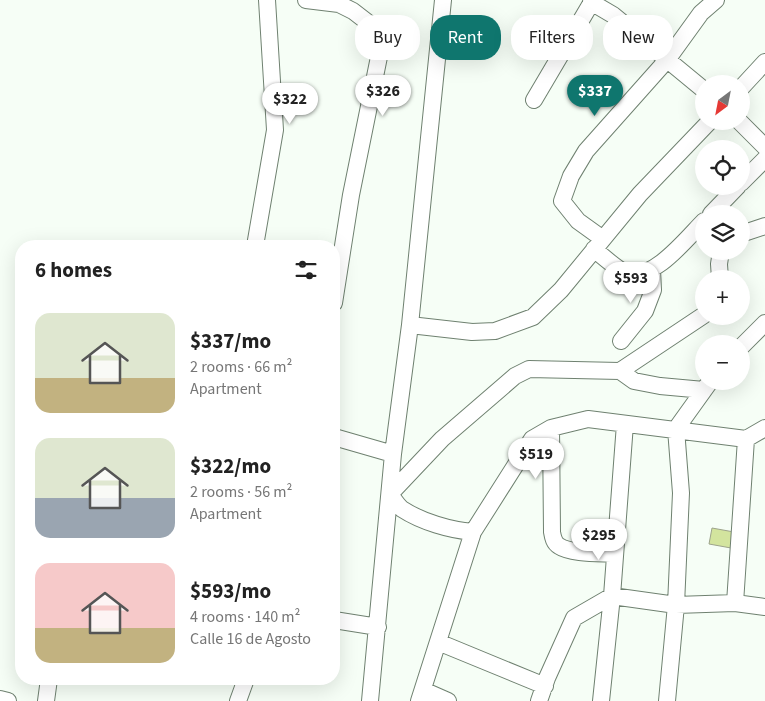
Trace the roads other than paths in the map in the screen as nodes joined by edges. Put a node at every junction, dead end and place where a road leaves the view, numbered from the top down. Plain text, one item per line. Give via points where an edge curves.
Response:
1 (268, 0) edge
2 (306, 0) edge
3 (443, 0) edge
4 (716, 0) edge
5 (592, 1) edge
6 (340, 2) edge
7 (614, 15) edge
8 (673, 51) edge
9 (666, 60) joint
10 (765, 62) edge
11 (750, 78) edge
12 (695, 83) edge
13 (534, 100) dead end
14 (701, 130) edge
15 (748, 130) edge
16 (765, 147) edge
17 (765, 159) edge
18 (750, 174) edge
19 (729, 195) edge
20 (720, 205) edge
21 (765, 226) edge
22 (695, 230) edge
23 (750, 231) edge
24 (256, 240) edge
25 (599, 244) junction
26 (340, 265) edge
27 (652, 270) junction
28 (695, 321) edge
29 (765, 322) edge
30 (410, 325) junction
31 (750, 338) edge
32 (621, 341) dead end
33 (620, 370) junction
34 (695, 386) edge
35 (704, 390) edge
36 (625, 424) junction
37 (551, 428) junction
38 (765, 428) edge
39 (676, 429) junction
40 (340, 439) edge
41 (746, 439) junction
42 (394, 454) junction
43 (390, 494) junction
44 (473, 532) junction
45 (615, 554) junction
46 (612, 596) junction
47 (735, 603) junction
48 (676, 605) junction
49 (765, 608) edge
50 (340, 621) edge
51 (378, 627) junction
52 (438, 642) junction
53 (48, 685) edge
54 (244, 685) edge
55 (542, 693) edge
56 (421, 696) edge
57 (0, 699) edge
58 (8, 701) edge
59 (46, 701) edge
60 (238, 701) edge
61 (370, 701) edge
62 (448, 701) edge
63 (601, 701) edge
64 (668, 701) edge

1 - 24 street via 275,130
2 - 6 street
3 - 30 street
4 - 8 street via 701,13
5 - 7 street
5 - 13 street
6 - 26 street via 375,28 382,42
9 - 12 street
9 - 25 street via 586,151 571,176 562,202
10 - 11 street
14 - 25 street via 640,194
15 - 16 street
17 - 18 street
19 - 20 street
21 - 23 street
22 - 27 street
25 - 27 street via 625,273
25 - 30 street via 561,290 533,317 517,324 494,331 472,332
27 - 32 street via 653,290 645,311
28 - 33 street
29 - 31 street
30 - 42 street
33 - 34 street via 634,381 660,386
33 - 43 street via 529,369 515,376 442,439
35 - 39 street
36 - 37 street via 588,420
36 - 39 street
36 - 45 street
37 - 44 street via 532,439
37 - 45 street via 554,542 559,547 575,551
38 - 41 street
39 - 41 street
39 - 48 street via 682,494
40 - 42 street
41 - 47 street
42 - 43 street
43 - 44 street via 401,508 427,521 456,531
43 - 51 street
44 - 52 street
45 - 46 street
46 - 48 street
46 - 55 street via 574,618
46 - 63 street
47 - 48 street
47 - 49 street
48 - 64 street
50 - 51 street
51 - 61 street
52 - 55 street
52 - 56 street
53 - 59 street
54 - 60 street
56 - 62 street
57 - 58 street

